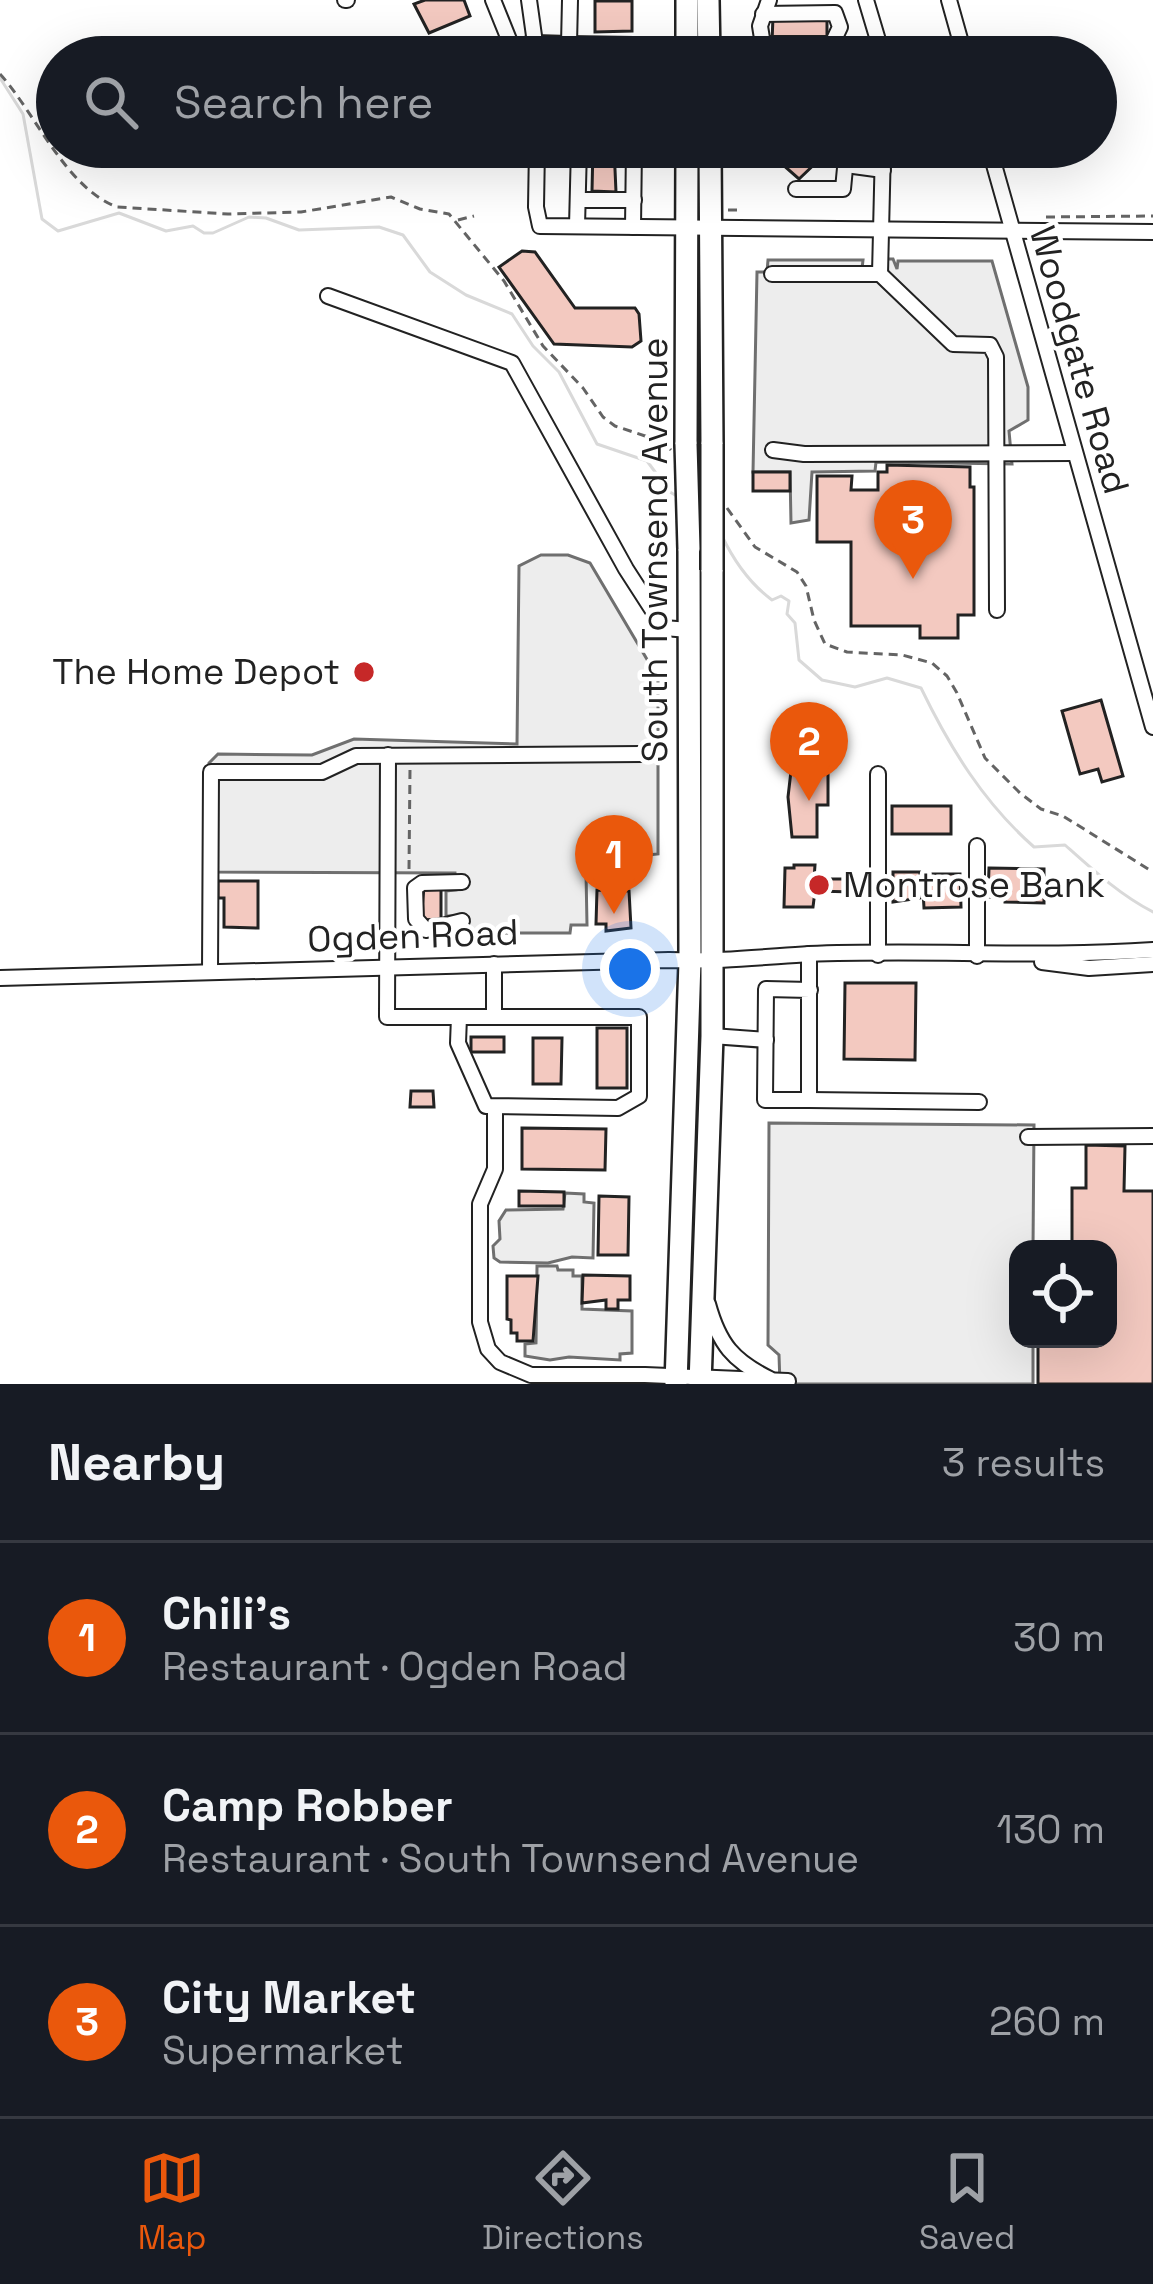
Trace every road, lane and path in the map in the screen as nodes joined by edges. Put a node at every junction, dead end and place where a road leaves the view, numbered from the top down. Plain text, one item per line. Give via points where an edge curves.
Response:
1 (493, 0) edge
2 (530, 0) edge
3 (569, 0) edge
4 (687, 0) edge
5 (709, 0) edge
6 (866, 0) edge
7 (949, 0) edge
8 (766, 7) edge
9 (508, 36) edge
10 (534, 36) edge
11 (569, 36) edge
12 (687, 36) edge
13 (709, 36) edge
14 (836, 36) edge
15 (874, 36) edge
16 (959, 36) edge
17 (0, 74) edge
18 (36, 123) edge
19 (69, 168) edge
20 (537, 168) edge
21 (579, 168) edge
22 (634, 168) edge
23 (687, 168) edge
24 (710, 168) edge
25 (841, 168) edge
26 (878, 168) edge
27 (995, 168) edge
28 (884, 170) joint
29 (796, 189) dead end
30 (578, 200) junction
31 (634, 200) junction
32 (726, 210) dead end
33 (740, 210) dead end
34 (474, 216) dead end
35 (1153, 216) edge
36 (1047, 217) dead end
37 (458, 220) junction
38 (577, 226) junction
39 (633, 227) junction
40 (687, 228) junction
41 (711, 228) junction
42 (880, 231) junction
43 (1012, 232) junction
44 (1153, 232) edge
45 (772, 274) dead end
46 (880, 274) junction
47 (328, 296) dead end
48 (682, 450) junction
49 (773, 450) dead end
50 (999, 453) junction
51 (1073, 453) junction
52 (723, 505) dead end
53 (997, 610) dead end
54 (689, 630) junction
55 (1149, 693) edge
56 (1153, 728) edge
57 (642, 754) dead end
58 (388, 755) junction
59 (410, 755) junction
60 (878, 774) dead end
61 (977, 846) dead end
62 (410, 869) dead end
63 (1153, 872) edge
64 (462, 882) dead end
65 (462, 921) dead end
66 (1153, 950) edge
67 (809, 954) junction
68 (878, 955) junction
69 (977, 956) junction
70 (701, 961) junction
71 (494, 964) junction
72 (1153, 964) edge
73 (387, 967) junction
74 (210, 972) junction
75 (0, 978) edge
76 (810, 990) junction
77 (459, 1017) junction
78 (494, 1017) junction
79 (712, 1036) junction
80 (766, 1040) junction
81 (809, 1100) junction
82 (979, 1102) dead end
83 (495, 1107) junction
84 (1153, 1136) edge
85 (1028, 1137) dead end
86 (704, 1291) junction
87 (676, 1380) edge
88 (700, 1381) edge
89 (776, 1382) edge

1 - 9 street
2 - 10 street
3 - 11 street
4 - 12 highway
5 - 13 highway
6 - 15 street
7 - 16 street
8 - 14 street via 835,13
17 - 18 path
19 - 37 path via 100,201 117,207 301,212 391,197
20 - 38 street via 540,226
21 - 30 street
22 - 31 street
23 - 40 highway, South Townsend Avenue
24 - 41 highway, South Townsend Avenue
25 - 29 street via 843,189
26 - 28 street
27 - 43 street, Woodgate Road
28 - 42 street
30 - 31 street
30 - 38 street
31 - 39 street
32 - 33 path
34 - 37 path
35 - 36 path
37 - 48 path via 543,346 603,417
38 - 39 street
39 - 40 street
40 - 41 street
40 - 48 highway, South Townsend Avenue
41 - 42 street
41 - 70 highway, South Townsend Avenue, bridge
42 - 43 street
42 - 46 street
43 - 44 street
43 - 51 street, Woodgate Road
45 - 46 street
46 - 50 street via 953,344 990,345
47 - 54 street via 512,363 664,628
48 - 54 highway, South Townsend Avenue, bridge
49 - 50 street
50 - 51 street
50 - 53 street
51 - 55 street, Woodgate Road
52 - 63 path via 755,547 797,572 825,644 932,663 957,693 985,758 1020,793
54 - 70 highway, South Townsend Avenue
55 - 56 street, Woodgate Road
57 - 59 street
58 - 59 street
58 - 73 street
58 - 74 street via 356,756 322,772 211,772
59 - 62 path
60 - 68 street
61 - 69 street
64 - 65 street via 422,883 415,900 426,930
66 - 69 street, Ogden Road
67 - 68 street, Ogden Road
67 - 70 street, Ogden Road
67 - 76 street
68 - 69 street, Ogden Road
69 - 72 street, Ogden Road via 1089,968
70 - 71 street, Ogden Road
70 - 79 highway, South Townsend Avenue
70 - 87 highway, South Townsend Avenue
71 - 73 street, Ogden Road
71 - 78 street
73 - 74 street, Ogden Road
73 - 77 street via 387,1017
74 - 75 street, Ogden Road
76 - 80 street via 766,989
76 - 81 street
77 - 78 street
77 - 83 street via 458,1043 486,1106
78 - 83 street via 639,1017 639,1096 618,1108
79 - 80 street
79 - 86 highway, South Townsend Avenue
80 - 81 street via 765,1100
81 - 82 street
83 - 87 street via 495,1169 480,1204 479,1322 488,1348 531,1375
84 - 85 street
86 - 88 highway, South Townsend Avenue
86 - 89 street via 721,1344
87 - 88 street
88 - 89 street

